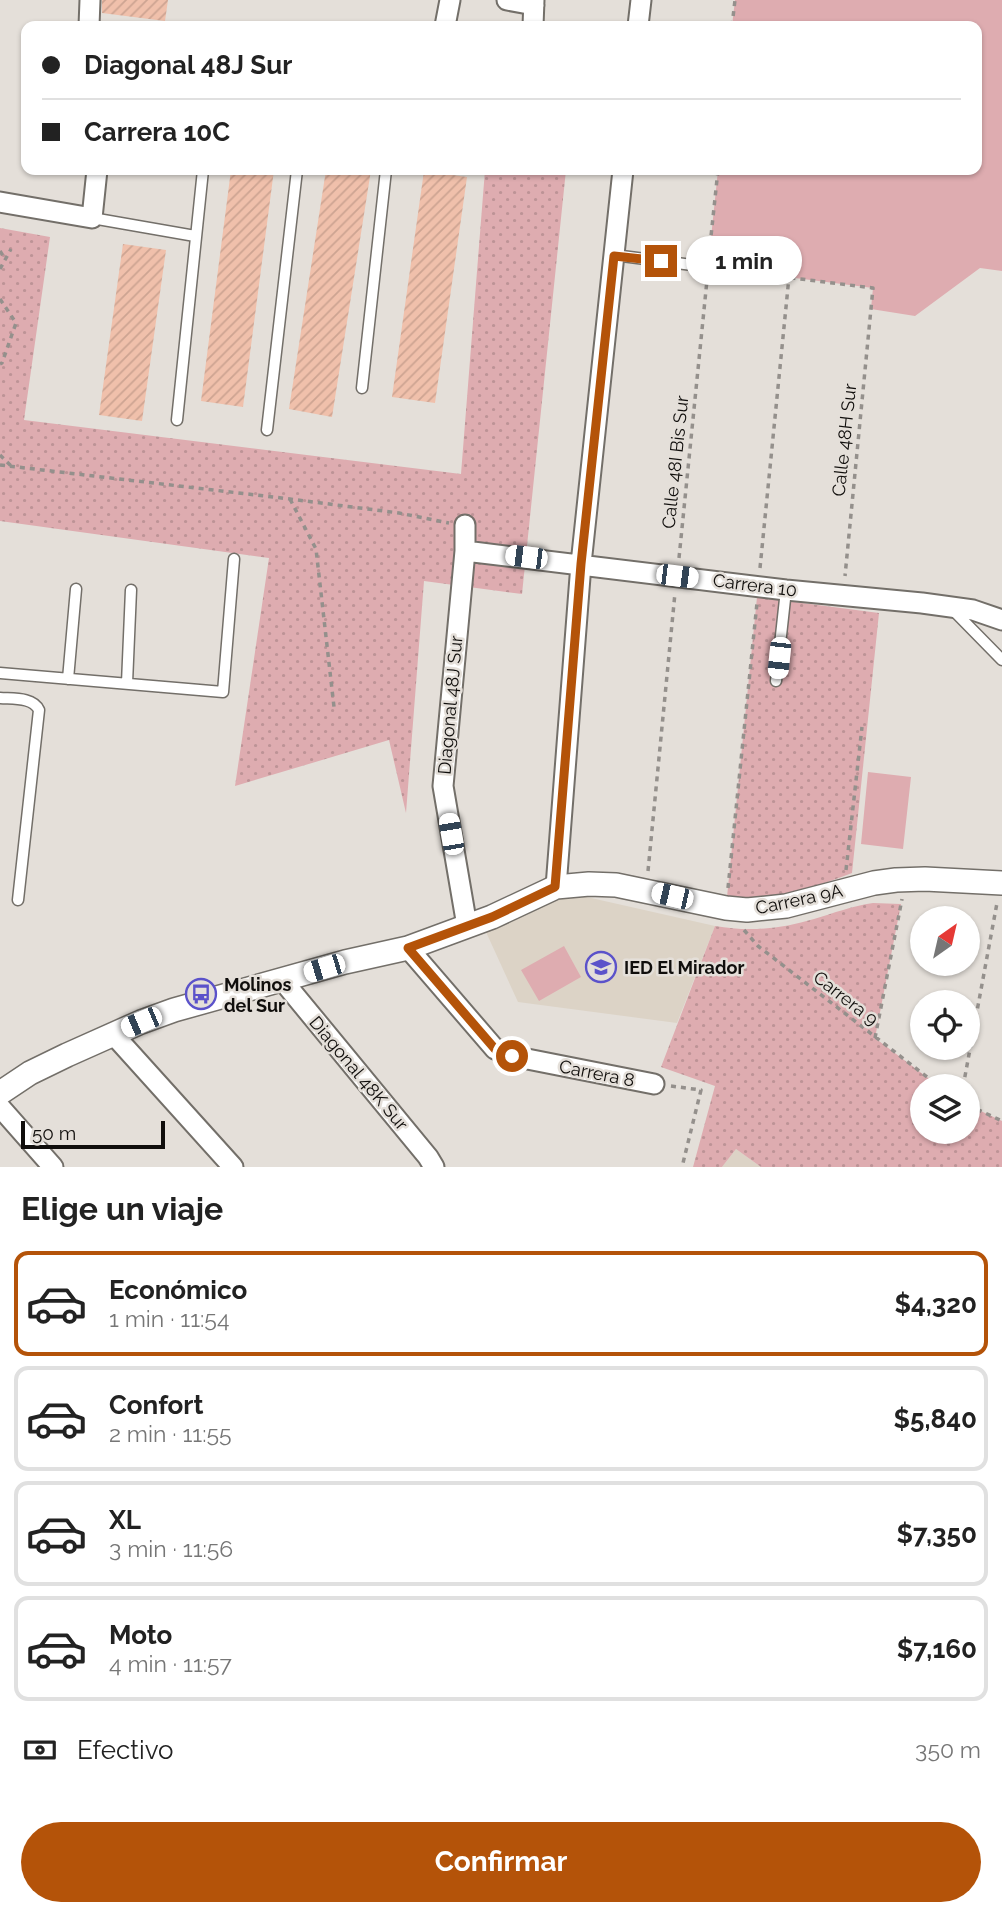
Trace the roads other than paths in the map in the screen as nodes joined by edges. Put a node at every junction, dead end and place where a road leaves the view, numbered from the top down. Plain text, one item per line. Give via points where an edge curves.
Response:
1 (90, 0) edge
2 (450, 0) edge
3 (507, 0) edge
4 (641, 0) edge
5 (534, 2) edge
6 (89, 21) edge
7 (446, 21) edge
8 (533, 21) edge
9 (639, 21) edge
10 (96, 175) edge
11 (202, 175) edge
12 (296, 175) edge
13 (385, 175) edge
14 (622, 175) edge
15 (0, 202) edge
16 (92, 218) junction
17 (195, 236) junction
18 (614, 256) junction
19 (708, 267) road end
20 (362, 388) dead end
21 (177, 420) dead end
22 (267, 430) dead end
23 (465, 525) road end
24 (465, 551) junction
25 (234, 559) dead end
26 (581, 564) junction
27 (76, 590) dead end
28 (131, 590) dead end
29 (786, 590) junction
30 (949, 607) junction
31 (1002, 620) edge
32 (1002, 660) edge
33 (0, 673) edge
34 (68, 679) junction
35 (776, 681) dead end
36 (127, 683) junction
37 (0, 698) edge
38 (1001, 883) edge
39 (555, 887) junction
40 (18, 900) dead end
41 (467, 926) junction
42 (408, 948) junction
43 (283, 981) junction
44 (113, 1034) junction
45 (654, 1084) road end
46 (0, 1093) edge
47 (0, 1107) edge
48 (53, 1167) edge
49 (233, 1167) edge
50 (434, 1167) edge

1 - 6 street
2 - 7 street
3 - 5 street
4 - 9 street
5 - 8 street
10 - 16 street
11 - 17 lane
12 - 22 lane
13 - 20 lane
14 - 18 street
15 - 16 street
16 - 17 lane
17 - 21 lane
18 - 19 lane
18 - 26 street
23 - 24 street, Diagonal 48J Sur
24 - 26 street, Carrera 10
24 - 41 street, Diagonal 48J Sur via 443,786
25 - 36 lane via 223,692
26 - 29 street, Carrera 10
26 - 39 street
27 - 34 lane
28 - 36 lane
29 - 30 street, Carrera 10
29 - 35 lane
30 - 31 street, Carrera 10
30 - 32 lane
33 - 34 lane
34 - 36 lane
37 - 40 lane via 32,701 39,710
38 - 39 street, Carrera 9A via 896,880 786,906 747,910 616,885
39 - 41 street, Carrera 9A
41 - 42 street, Carrera 9A
42 - 43 street, Carrera 9A via 345,961
42 - 45 street, Carrera 8 via 495,1049
43 - 44 street, Carrera 9A via 174,1010
43 - 50 street, Diagonal 48K Sur
44 - 46 street, Carrera 9A via 30,1073
44 - 49 street
47 - 48 street

